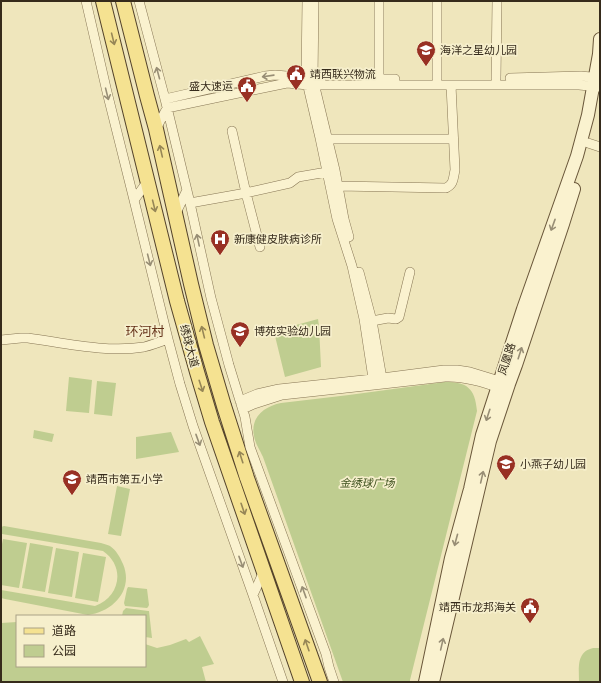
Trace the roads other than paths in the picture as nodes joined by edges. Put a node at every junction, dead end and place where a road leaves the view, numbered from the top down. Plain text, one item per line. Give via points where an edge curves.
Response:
1 (86, 1) edge
2 (134, 1) edge
3 (139, 1) edge
4 (307, 1) edge
5 (314, 1) edge
6 (378, 1) edge
7 (437, 1) edge
8 (498, 1) edge
9 (105, 7) edge
10 (124, 8) edge
11 (92, 29) junction
12 (600, 39) edge
13 (379, 78) junction
14 (437, 79) junction
15 (496, 79) junction
16 (310, 81) junction
17 (598, 84) edge
18 (451, 85) junction
19 (166, 103) junction
20 (156, 129) junction
21 (232, 131) dead end
22 (328, 139) junction
23 (453, 140) junction
24 (588, 143) junction
25 (600, 147) edge
26 (327, 172) junction
27 (148, 181) junction
28 (338, 186) junction
29 (187, 190) junction
30 (246, 193) junction
31 (134, 200) junction
32 (190, 203) junction
33 (175, 215) junction
34 (260, 247) dead end
35 (204, 267) junction
36 (410, 272) dead end
37 (194, 294) junction
38 (372, 321) junction
39 (168, 339) junction
40 (1, 340) edge
41 (378, 382) junction
42 (503, 386) junction
43 (241, 405) junction
44 (264, 571) junction
45 (253, 595) junction
46 (283, 682) edge
47 (302, 682) edge
48 (320, 682) edge
49 (334, 682) edge
50 (425, 682) edge
51 (433, 682) edge

1 - 11 street
2 - 10 street
19 -> 3 street
4 - 16 street
5 - 16 street
6 - 13 street
7 - 14 street
8 - 15 street
9 - 11 street
9 -> 27 main road, 绣球大道
10 - 20 main road, 绣球大道
11 -> 31 street
12 - 17 main road, 凤凰路
13 - 14 street
13 - 16 street
14 - 15 street
15 - 17 street via 581,76
16 - 18 street
16 - 19 street via 288,82
16 - 22 street
16 - 26 street
17 - 18 street
17 - 24 main road, 凤凰路
17 -> 42 main road, 凤凰路 via 577,156 523,309
18 - 23 street
19 - 20 street
19 - 29 street
33 -> 20 main road, 绣球大道
21 - 30 street
22 - 23 street
22 - 28 street
23 - 28 street via 455,170 452,183 446,188
24 - 25 street
42 -> 24 main road, 凤凰路 via 516,365
26 - 30 street via 298,177 290,183
26 - 41 street via 337,219 352,266
27 - 31 street
27 -> 44 main road, 绣球大道 via 198,376
28 - 38 street via 344,219
29 - 32 street
29 - 33 street
30 - 32 street
30 - 34 street
31 -> 39 street
35 -> 32 street
33 - 37 main road, 绣球大道
35 - 37 street
35 - 43 street via 226,358
36 - 38 street via 399,317
48 -> 37 main road, 绣球大道 via 247,478 213,369
38 - 41 street
39 - 40 street via 146,346 115,348 28,338
39 -> 45 street via 193,426
41 - 42 street via 451,370 470,372
41 - 43 street via 282,395 254,404
42 -> 50 main road, 凤凰路 via 482,435 451,558
51 -> 42 main road, 凤凰路
49 -> 43 street via 250,447
44 - 45 street
44 - 47 main road, 绣球大道
45 - 46 street

